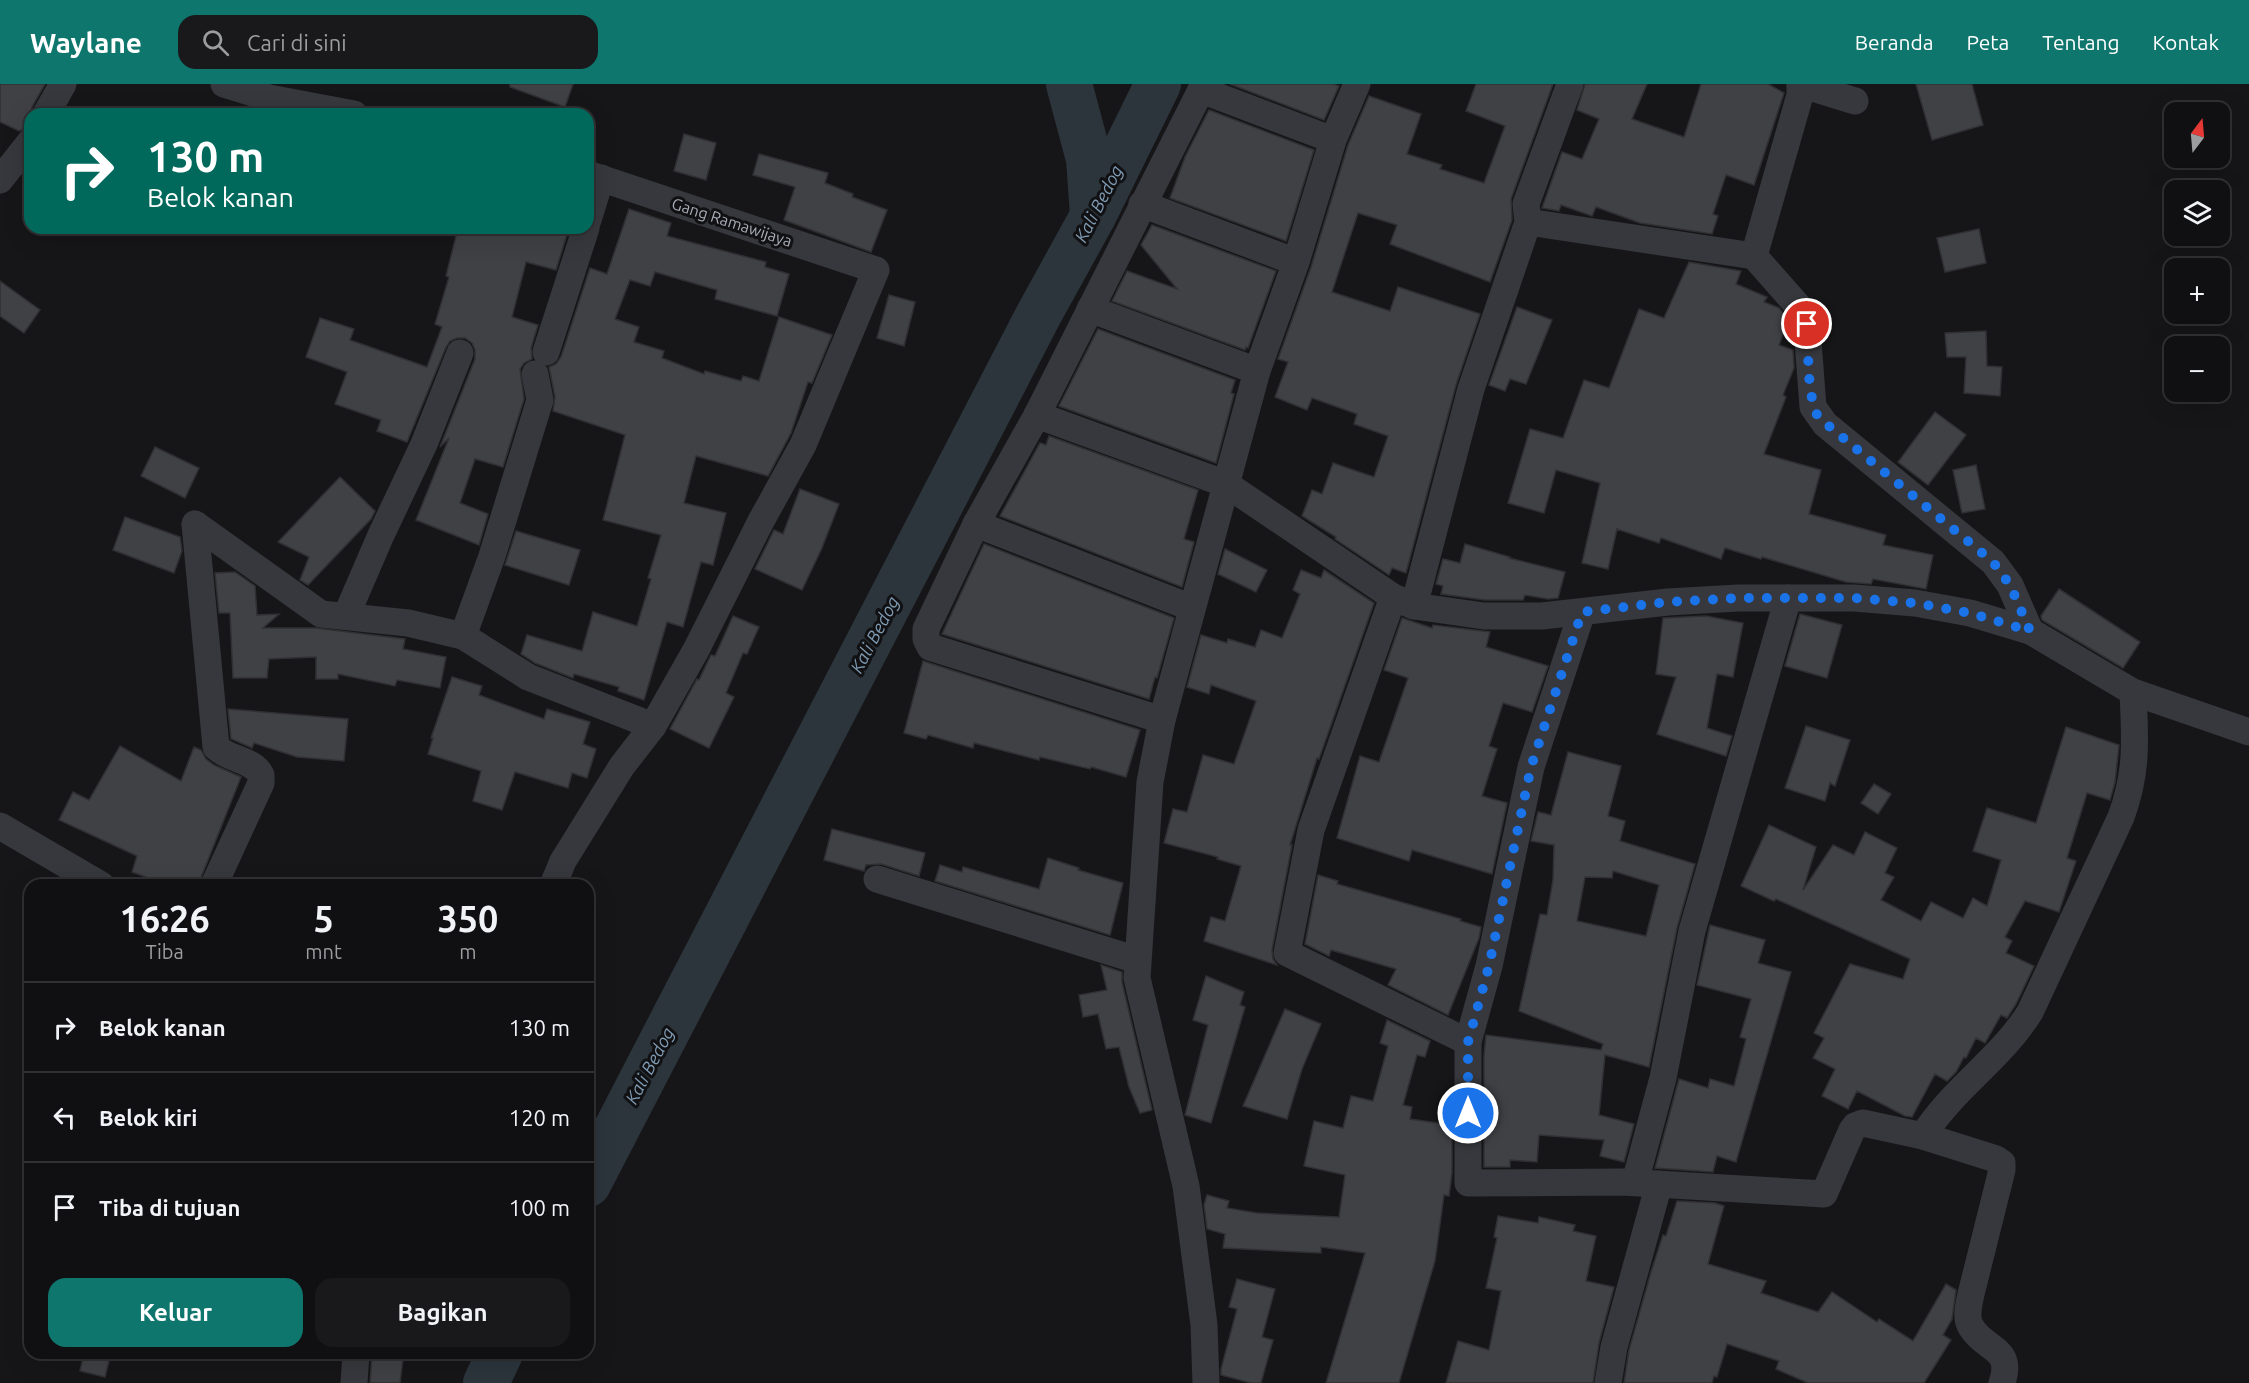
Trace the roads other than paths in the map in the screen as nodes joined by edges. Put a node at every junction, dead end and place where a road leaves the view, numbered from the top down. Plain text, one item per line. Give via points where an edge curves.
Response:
1 (63, 84) edge
2 (224, 84) edge
3 (1357, 84) edge
4 (1570, 84) edge
5 (1800, 84) edge
6 (1202, 87) edge
7 (1856, 101) dead end
8 (49, 108) edge
9 (322, 108) edge
10 (1334, 140) junction
11 (24, 150) edge
12 (595, 176) edge
13 (0, 180) edge
14 (1142, 204) junction
15 (1528, 222) junction
16 (583, 234) edge
17 (1754, 256) junction
18 (1296, 262) junction
19 (1090, 309) junction
20 (460, 353) dead end
21 (1257, 371) junction
22 (1037, 415) junction
23 (1226, 484) junction
24 (976, 524) junction
25 (1788, 598) junction
26 (1403, 602) junction
27 (1192, 608) junction
28 (1582, 612) junction
29 (346, 616) junction
30 (2030, 631) junction
31 (463, 636) junction
32 (2133, 692) junction
33 (1162, 720) junction
34 (653, 726) junction
35 (2249, 732) edge
36 (0, 826) edge
37 (91, 879) edge
38 (217, 879) edge
39 (555, 879) edge
40 (877, 879) dead end
41 (1137, 960) junction
42 (1468, 1042) junction
43 (1923, 1137) junction
44 (1647, 1183) junction
45 (356, 1359) edge
46 (354, 1383) edge
47 (1206, 1383) edge
48 (1608, 1383) edge
49 (2002, 1383) edge

1 - 8 street
2 - 9 street
3 - 10 street
4 - 15 street via 1526,204
5 - 7 street
5 - 17 street
6 - 10 street
6 - 14 street
10 - 18 street
11 - 13 street
12 - 34 street, Gang Ramawijaya via 876,270 803,445
14 - 18 street
14 - 19 street
15 - 17 street
15 - 26 street
16 - 31 street via 540,363 540,400
17 - 30 street via 1806,315 1813,407 1818,417 1993,562 2010,585
18 - 21 street
19 - 21 street
19 - 22 street
20 - 29 street via 424,444
21 - 23 street
22 - 23 street
22 - 24 street
23 - 26 street
23 - 27 street
24 - 27 street
24 - 33 street via 926,629 930,647
25 - 28 street via 1668,602
25 - 30 street via 1915,603 1970,613
25 - 44 street via 1692,931
26 - 28 street via 1484,616
26 - 42 street via 1311,830 1287,953
27 - 33 street
28 - 42 street via 1531,767 1489,966
29 - 31 street via 408,623
29 - 38 street via 321,614 195,524 216,747 224,755 253,765 261,775 261,783
30 - 32 street
31 - 34 street via 528,677
32 - 35 street
32 - 43 street via 2135,758 2130,793 2030,1012 2013,1036 1939,1112
33 - 41 street via 1150,782
34 - 39 street via 622,766 562,861
36 - 37 street
40 - 41 street
41 - 47 street via 1137,978 1186,1186 1204,1325
42 - 44 street via 1468,1183
43 - 44 street via 1870,1124 1855,1126 1824,1194
43 - 49 street via 2002,1163 1968,1313 1971,1328 2003,1358 2006,1369
44 - 48 street
45 - 46 street

